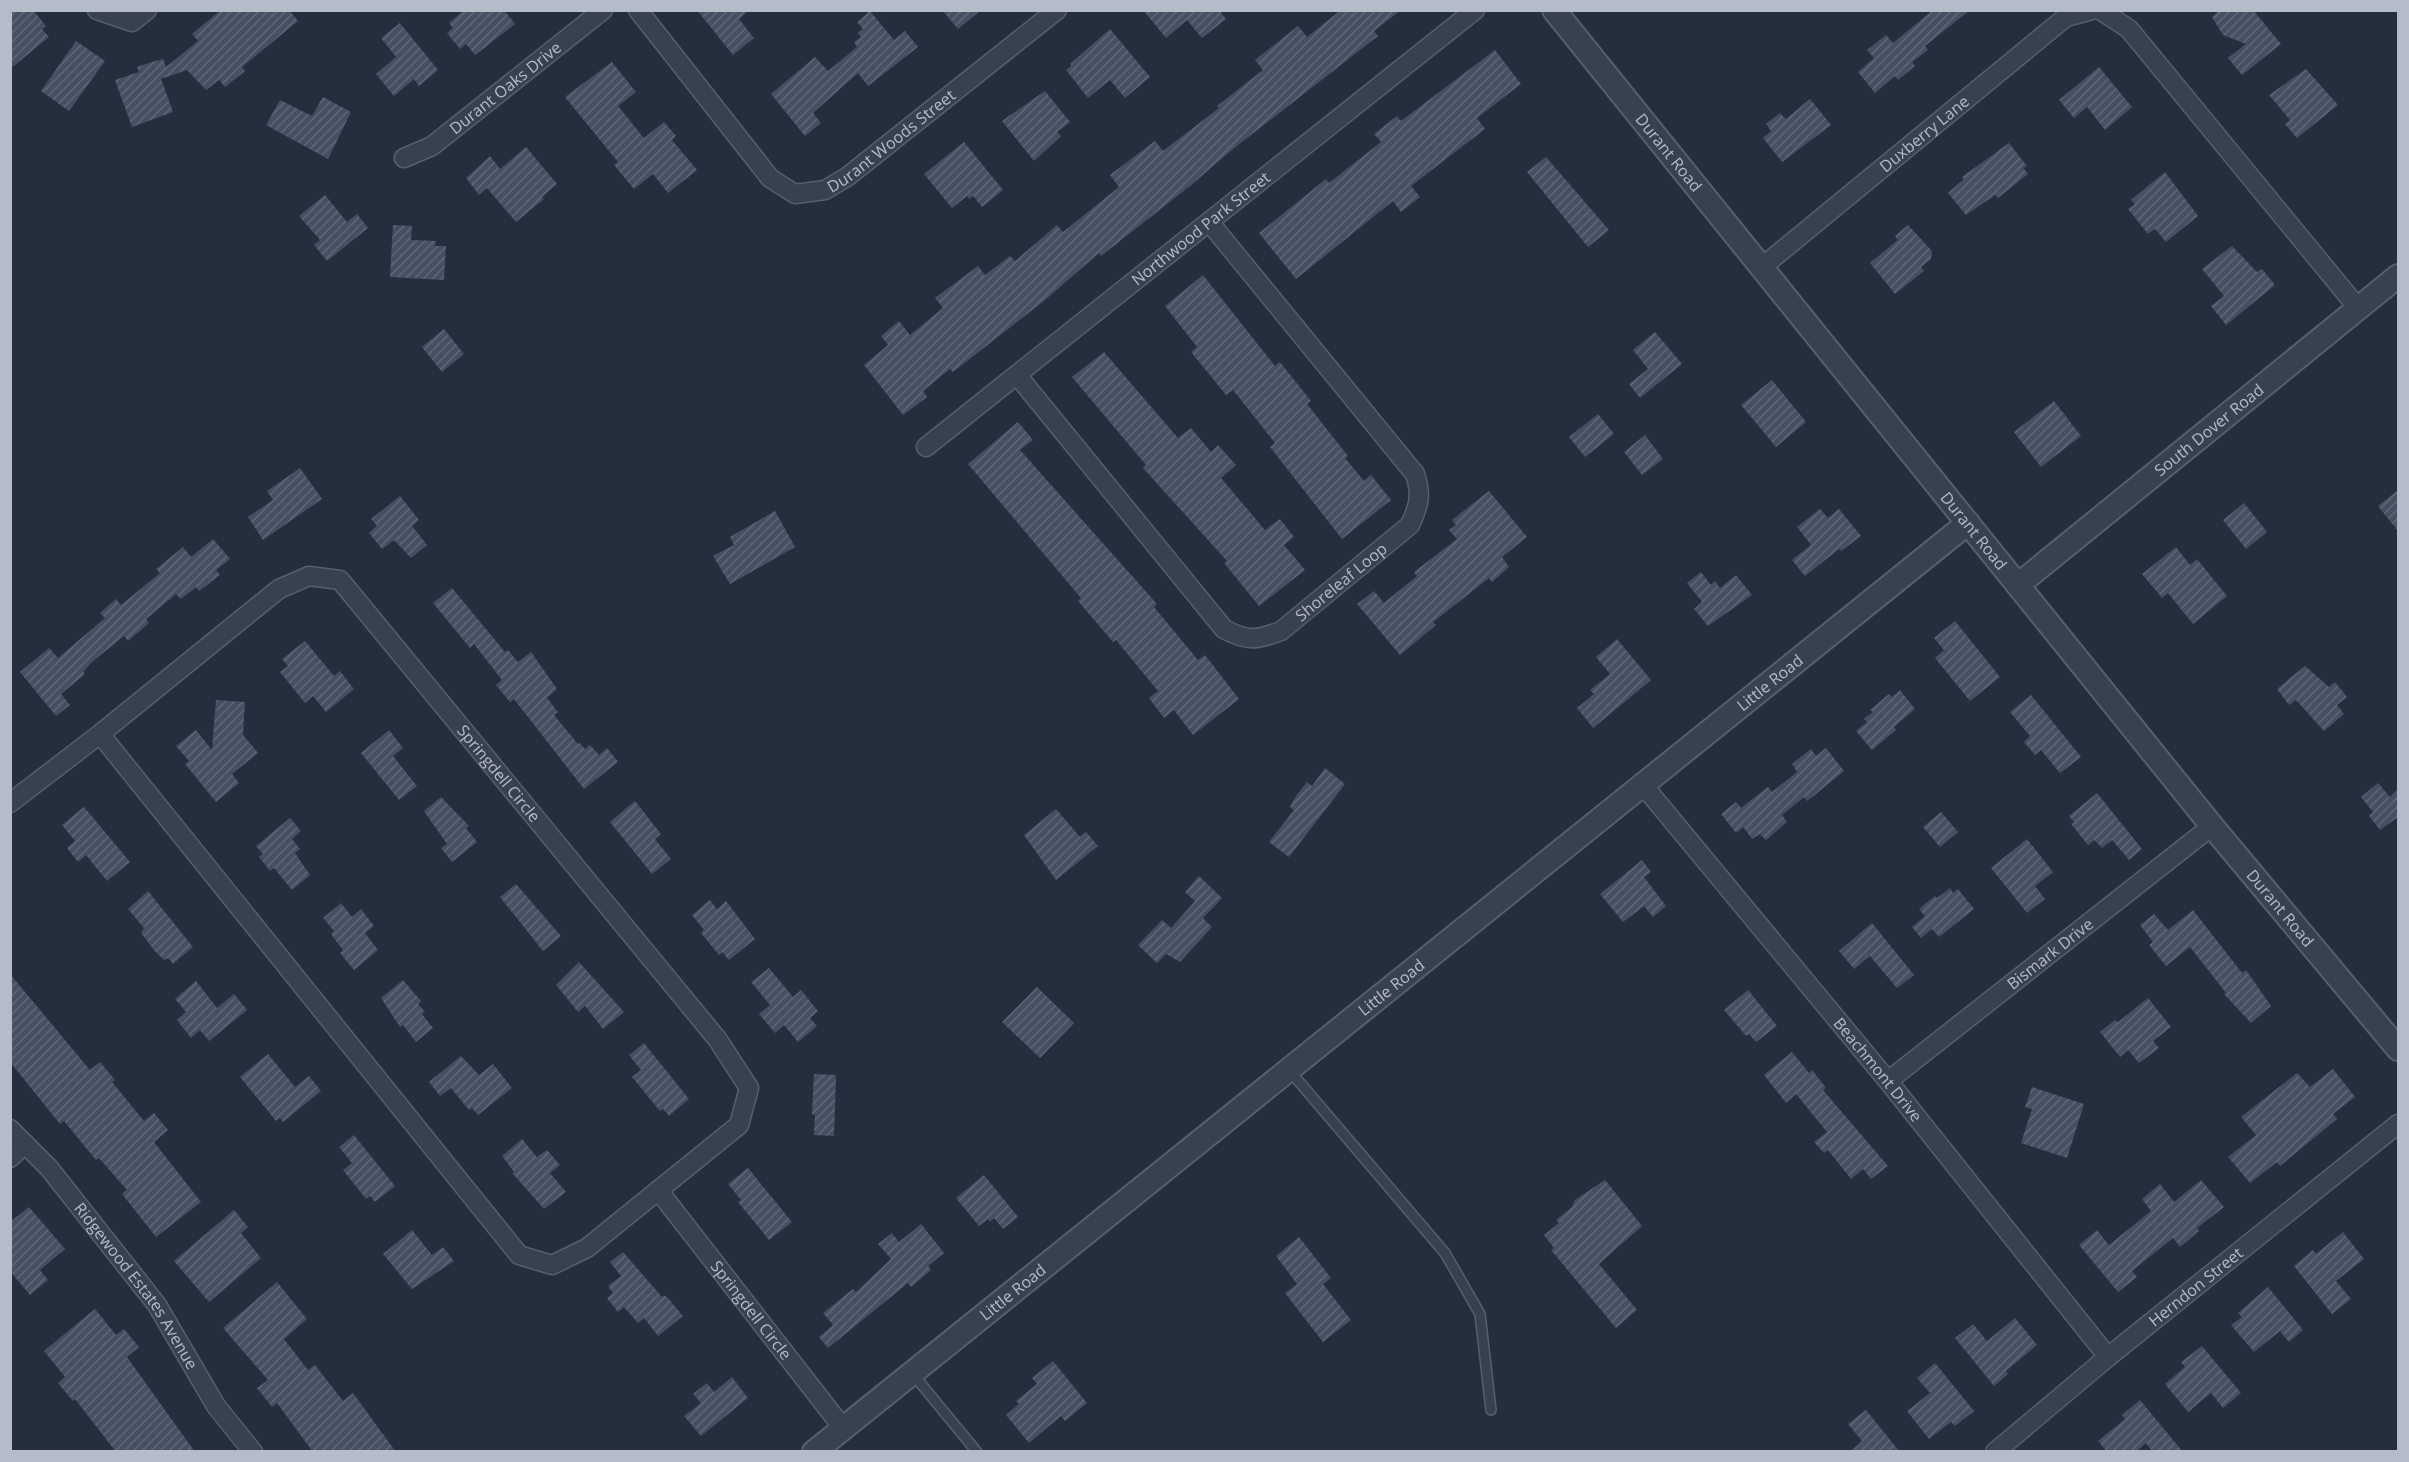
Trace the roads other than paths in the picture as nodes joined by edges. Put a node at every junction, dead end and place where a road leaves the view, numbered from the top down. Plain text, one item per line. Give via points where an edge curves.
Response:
1 (97, 10) edge
2 (147, 10) edge
3 (603, 10) edge
4 (638, 10) edge
5 (1057, 10) edge
6 (1475, 10) edge
7 (1554, 10) edge
8 (2092, 10) edge
9 (2100, 10) edge
10 (404, 158) dead end
11 (1210, 223) junction
12 (1762, 267) junction
13 (2398, 276) edge
14 (2358, 308) junction
15 (1017, 375) junction
16 (926, 447) dead end
17 (1968, 523) junction
18 (2018, 585) junction
19 (100, 734) junction
20 (1643, 785) junction
21 (10, 803) edge
22 (2212, 826) junction
23 (2398, 1049) edge
24 (1289, 1070) junction
25 (1888, 1081) junction
26 (2398, 1124) edge
27 (10, 1129) edge
28 (25, 1144) junction
29 (10, 1158) edge
30 (658, 1190) junction
31 (2108, 1357) junction
32 (912, 1372) junction
33 (1491, 1410) dead end
34 (843, 1428) junction
35 (253, 1452) edge
36 (814, 1452) edge
37 (977, 1452) edge
38 (1995, 1452) edge

1 - 2 street via 132,22
3 - 10 street, Durant Oaks Drive via 432,146
4 - 5 street, Durant Woods Street via 770,178 795,194 825,190 847,177
6 - 11 street, Northwood Park Street
7 - 12 street, Durant Road
8 - 12 street, Duxberry Lane via 2066,17
9 - 14 street via 2129,29
11 - 15 street, Northwood Park Street
11 - 15 street, Shoreleaf Loop via 1414,474 1420,490 1420,503 1410,525 1281,631 1242,639 1224,629
12 - 17 street, Durant Road
13 - 14 street, South Dover Road
14 - 18 street, South Dover Road
15 - 16 street, Northwood Park Street
17 - 18 street, Durant Road
17 - 20 street, Little Road
18 - 22 street, Durant Road
19 - 21 street, Springdell Circle
19 - 30 street, Springdell Circle via 519,1255 552,1265 587,1248
19 - 30 street, Springdell Circle via 279,589 309,576 340,580 718,1040 749,1088 739,1125
20 - 24 street, Little Road
20 - 25 street, Beachmont Drive
22 - 23 street, Durant Road
22 - 25 street, Bismark Drive
24 - 32 street, Little Road
24 - 33 lane via 1445,1253 1480,1314
25 - 31 street, Beachmont Drive
26 - 31 street, Herndon Street
27 - 28 street, Ridgewood Estates Avenue
28 - 29 street
28 - 35 street, Ridgewood Estates Avenue via 49,1168 157,1305 216,1406
30 - 34 street, Springdell Circle
31 - 38 street, Herndon Street
32 - 34 street, Little Road
32 - 37 lane
34 - 36 street, Little Road

